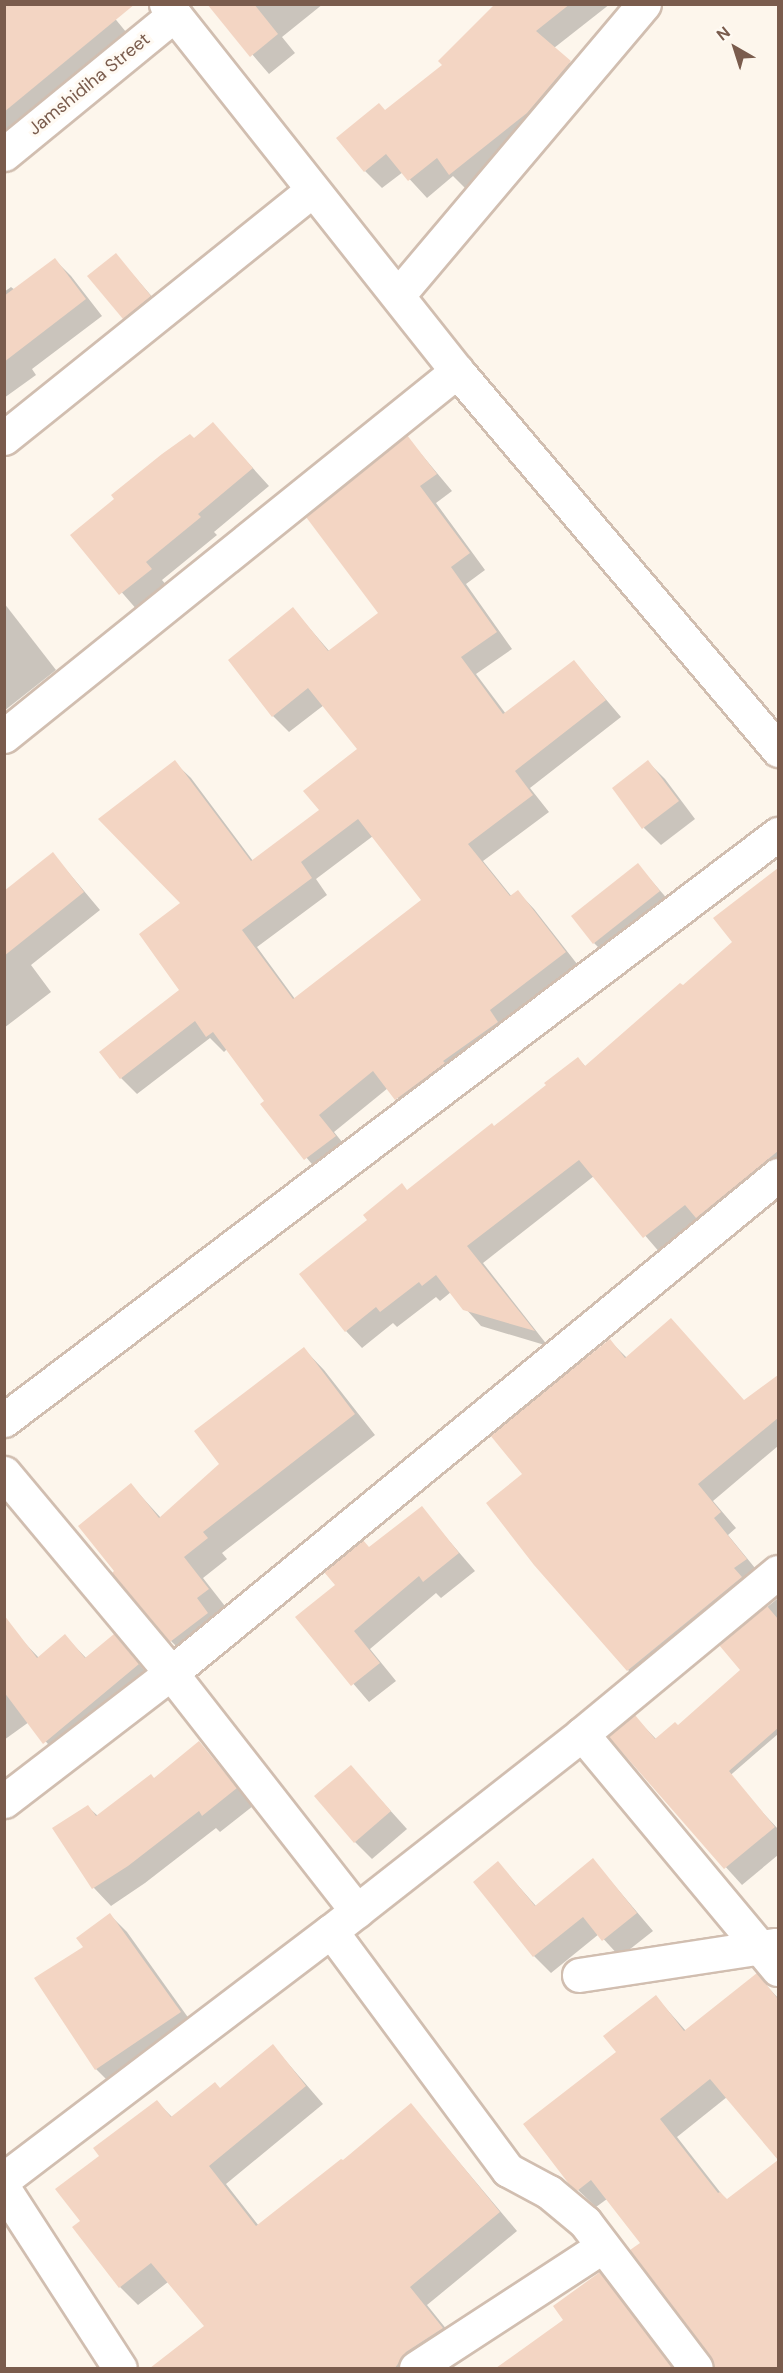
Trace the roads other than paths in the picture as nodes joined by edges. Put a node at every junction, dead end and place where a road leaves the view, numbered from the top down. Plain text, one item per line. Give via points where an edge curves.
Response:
1 (644, 4) edge
2 (170, 10) edge
3 (4, 154) edge
4 (313, 190) junction
5 (398, 295) junction
6 (457, 370) junction
7 (4, 438) edge
8 (4, 736) edge
9 (778, 750) edge
10 (778, 834) edge
11 (778, 1174) edge
12 (4, 1420) edge
13 (4, 1473) edge
14 (778, 1572) edge
15 (171, 1673) junction
16 (582, 1734) junction
17 (4, 1801) edge
18 (357, 1911) junction
19 (331, 1931) junction
20 (772, 1954) edge
21 (579, 1975) dead end
22 (4, 2179) edge
23 (4, 2189) edge
24 (603, 2246) junction
25 (120, 2368) edge
26 (416, 2368) edge
27 (696, 2368) edge

1 - 5 street
2 - 3 street, Jamshidiha Street
2 - 4 street
4 - 5 street
4 - 7 street
5 - 6 street
6 - 8 street
6 - 9 street
10 - 12 street
11 - 15 street
13 - 15 street
14 - 16 street
15 - 17 street
15 - 18 street
16 - 18 street
16 - 20 street
18 - 19 street
19 - 22 street
19 - 24 street via 508,2170 549,2192 585,2222
20 - 21 street
23 - 25 street
24 - 26 street
24 - 27 street

